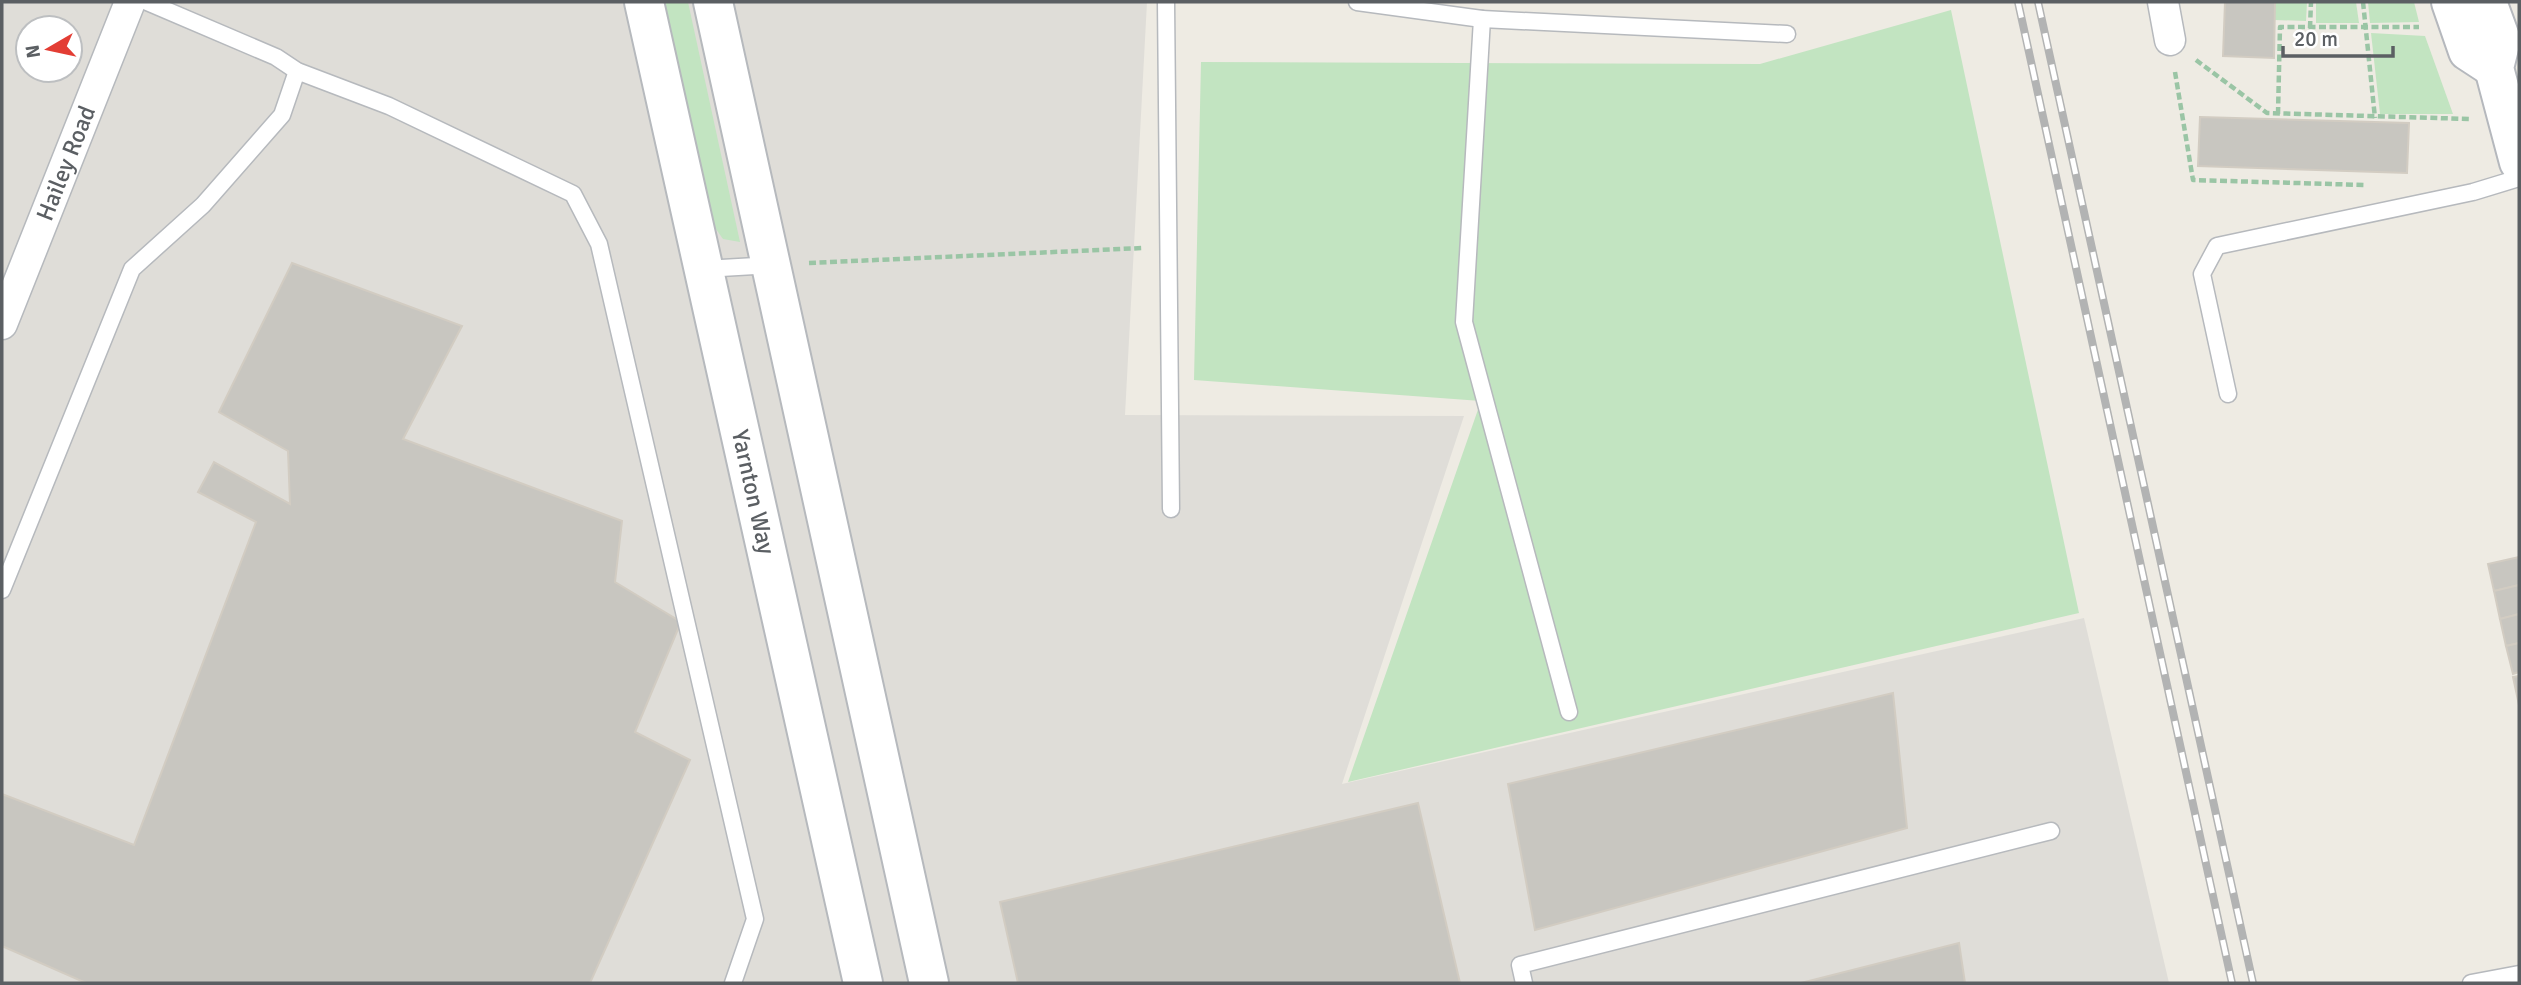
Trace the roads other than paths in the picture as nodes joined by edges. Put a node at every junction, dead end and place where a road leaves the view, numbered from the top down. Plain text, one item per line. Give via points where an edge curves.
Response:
1 (130, 2) edge
2 (147, 2) edge
3 (643, 2) edge
4 (713, 2) edge
5 (1166, 2) edge
6 (1357, 2) edge
7 (2162, 2) edge
8 (2451, 2) edge
9 (2487, 2) edge
10 (1482, 19) junction
11 (1787, 34) dead end
12 (2170, 40) road end
13 (297, 71) junction
14 (2505, 93) edge
15 (2519, 162) edge
16 (2519, 178) edge
17 (773, 265) junction
18 (704, 269) junction
19 (2, 324) edge
20 (2228, 394) dead end
21 (1171, 509) dead end
22 (2, 590) edge
23 (1569, 712) dead end
24 (2051, 831) dead end
25 (2519, 974) edge
26 (733, 983) edge
27 (863, 983) edge
28 (929, 983) edge
29 (1524, 983) edge
30 (2471, 983) edge

1 - 19 street, Hailey Road
2 - 13 lane via 276,57
3 - 18 street, Yarnton Way
4 - 17 street
5 - 21 lane
6 - 10 lane
7 - 12 street
8 - 14 street via 2468,51
9 - 14 street via 2501,40
10 - 11 lane
10 - 23 lane via 1464,322
13 - 22 lane via 282,115 204,205 132,270
13 - 26 lane via 389,106 573,194 598,244 755,919
14 - 15 street
16 - 20 lane via 2473,192 2217,246 2202,274
17 - 18 lane
17 - 28 street
18 - 27 street, Yarnton Way
24 - 29 lane via 1520,965
25 - 30 lane

